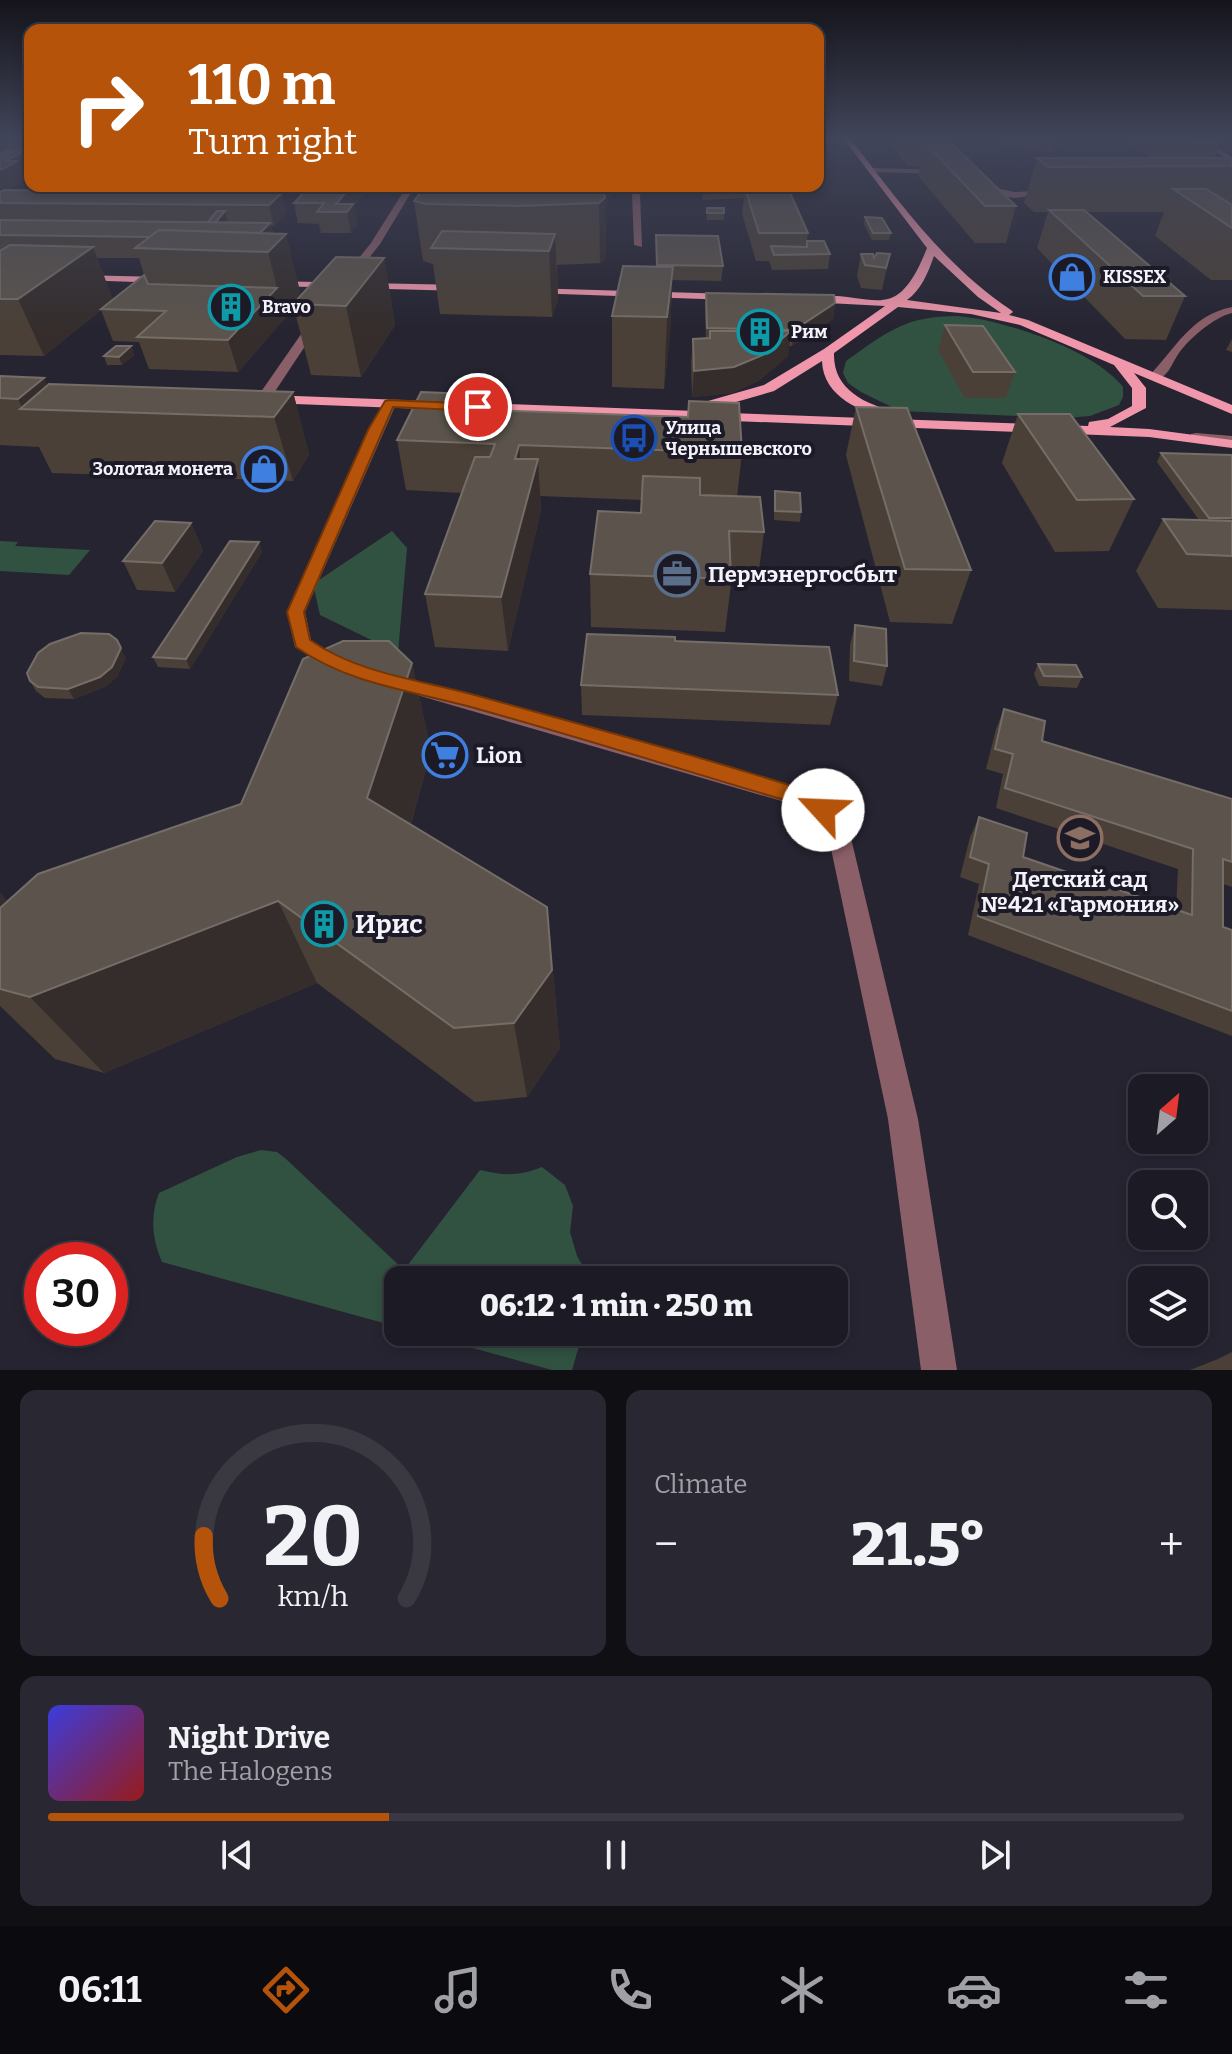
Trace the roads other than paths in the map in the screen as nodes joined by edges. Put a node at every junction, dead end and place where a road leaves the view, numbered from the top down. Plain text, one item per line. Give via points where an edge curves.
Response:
1 (401, 202) edge
2 (637, 202) edge
3 (895, 202) edge
4 (639, 245) dead end
5 (931, 249) junction
6 (61, 277) edge
7 (181, 280) edge
8 (264, 282) edge
9 (482, 289) edge
10 (338, 290) junction
11 (513, 290) edge
12 (747, 297) edge
13 (793, 299) edge
14 (895, 303) junction
15 (326, 307) edge
16 (1232, 310) edge
17 (1024, 322) junction
18 (828, 352) junction
19 (1118, 361) junction
20 (1155, 376) junction
21 (247, 398) edge
22 (263, 399) junction
23 (389, 404) junction
24 (1232, 410) edge
25 (671, 414) junction
26 (939, 425) junction
27 (1059, 429) junction
28 (1149, 433) joint
29 (1232, 442) edge
30 (354, 672) edge
31 (378, 678) edge
32 (939, 1370) edge

1 - 10 street
2 - 4 street
3 - 5 main road
5 - 14 main road via 910,293
5 - 17 main road via 975,291
6 - 7 main road
8 - 10 main road
9 - 10 main road
11 - 12 main road
13 - 14 main road
14 - 17 main road via 962,308
14 - 18 main road
15 - 22 street
16 - 20 street via 1213,314
17 - 19 main road
18 - 25 main road via 769,388
18 - 26 main road via 828,372 835,385 856,401 883,414
19 - 20 main road
19 - 27 main road via 1139,388 1139,408 1111,423
20 - 24 main road
21 - 22 main road
22 - 23 main road
23 - 25 main road
23 - 30 street via 296,612 302,643
25 - 26 main road
26 - 27 main road
27 - 28 main road
28 - 29 street
31 - 32 street via 809,800 837,820 903,1119

